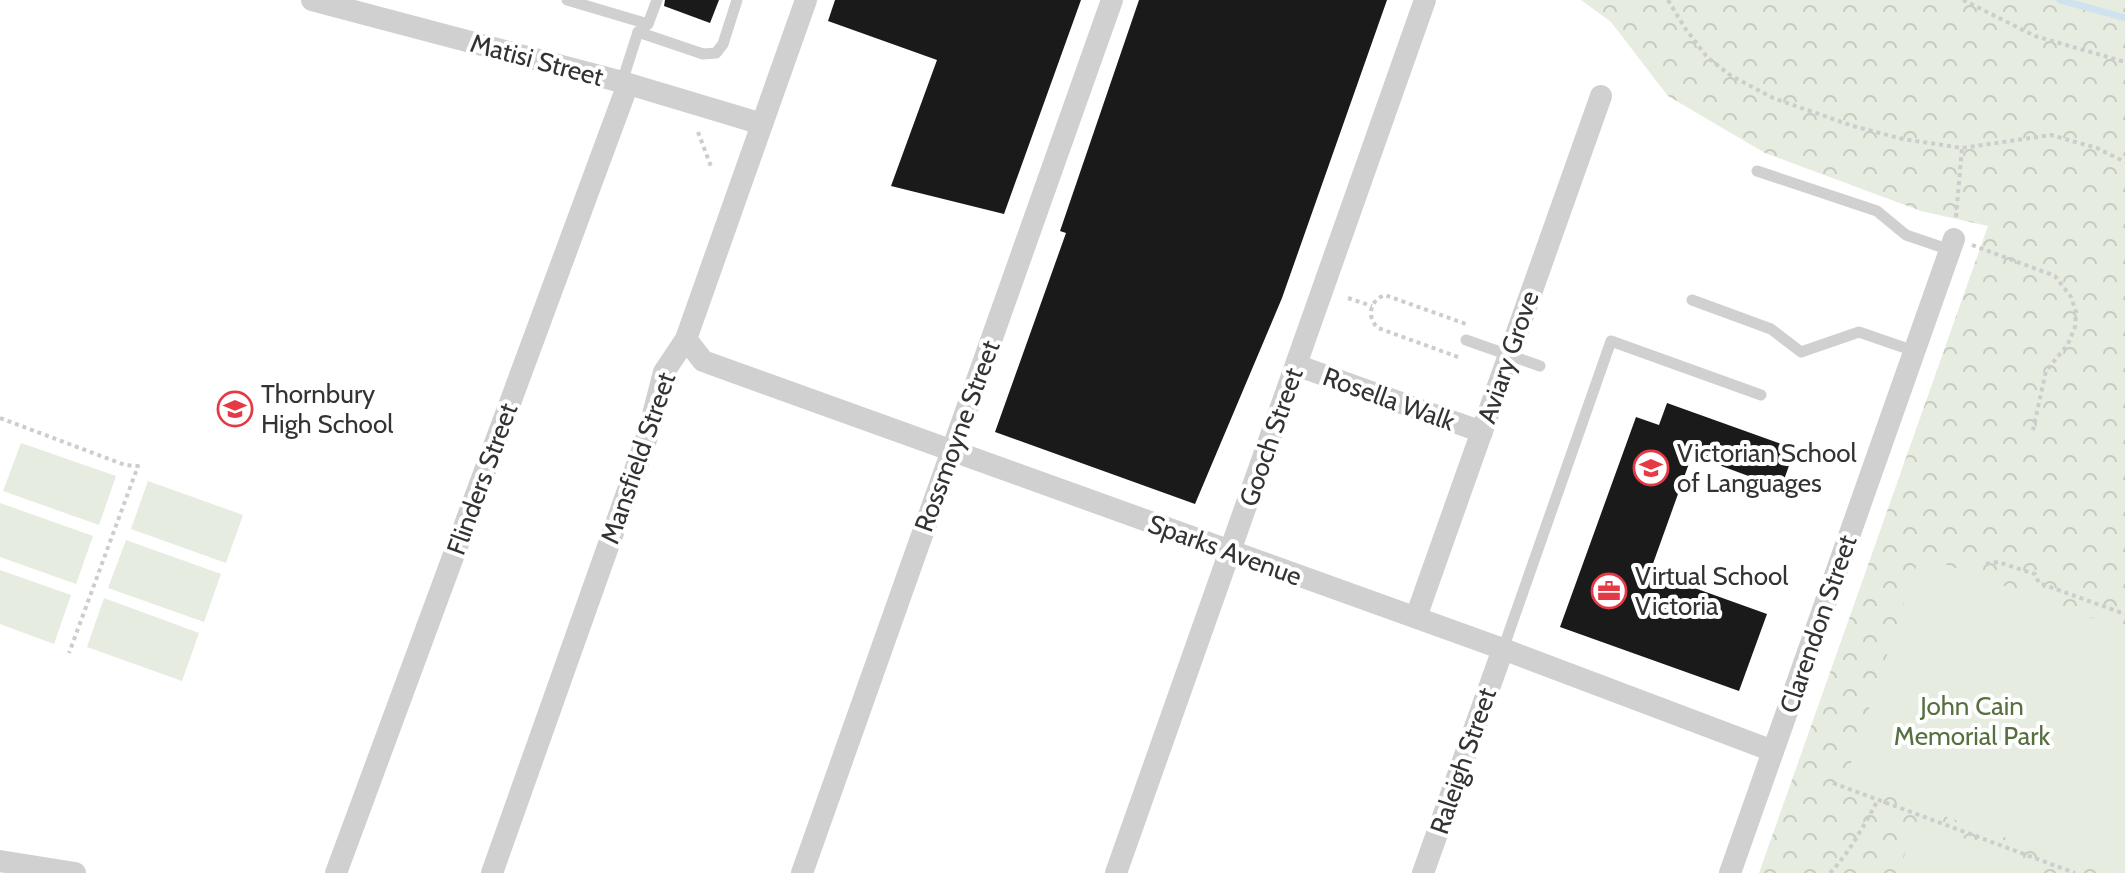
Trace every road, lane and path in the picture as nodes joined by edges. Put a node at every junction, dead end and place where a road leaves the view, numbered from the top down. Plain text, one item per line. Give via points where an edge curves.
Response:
1 (312, 0) edge
2 (567, 0) edge
3 (657, 0) edge
4 (737, 0) edge
5 (806, 0) edge
6 (1112, 0) edge
7 (1425, 0) edge
8 (1668, 0) edge
9 (1963, 0) edge
10 (347, 4) edge
11 (643, 28) junction
12 (2125, 62) edge
13 (625, 83) junction
14 (1601, 96) dead end
15 (762, 124) junction
16 (698, 132) dead end
17 (1962, 148) junction
18 (2125, 162) edge
19 (712, 169) dead end
20 (1757, 171) dead end
21 (1952, 244) junction
22 (1348, 298) dead end
23 (1692, 300) dead end
24 (1372, 306) junction
25 (1470, 326) dead end
26 (686, 339) junction
27 (1466, 340) dead end
28 (1914, 351) junction
29 (1509, 356) junction
30 (1458, 357) dead end
31 (1296, 365) junction
32 (1540, 366) dead end
33 (1761, 395) dead end
34 (0, 418) edge
35 (2033, 430) dead end
36 (1482, 432) junction
37 (951, 452) junction
38 (1231, 552) junction
39 (1986, 564) dead end
40 (2125, 614) edge
41 (1416, 617) junction
42 (1503, 649) junction
43 (69, 653) dead end
44 (1773, 751) junction
45 (1833, 783) dead end
46 (1878, 800) junction
47 (0, 861) edge
48 (75, 873) edge
49 (336, 873) edge
50 (492, 873) edge
51 (802, 873) edge
52 (1116, 873) edge
53 (1423, 873) edge
54 (1730, 873) edge
55 (1830, 873) edge
56 (2075, 873) edge

1 - 10 street, Matisi Street
2 - 11 lane
3 - 11 lane
4 - 11 lane via 716,53 703,54
5 - 15 street, Mansfield Street
6 - 37 street, Rossmoyne Street
7 - 31 street, Gooch Street
8 - 17 path via 1707,57 1749,87 1853,126
9 - 12 path via 2035,36
10 - 13 street, Matisi Street
11 - 13 lane
13 - 15 street, Matisi Street
13 - 49 street, Flinders Street
14 - 29 street, Aviary Grove
15 - 26 street, Mansfield Street
16 - 19 path
17 - 18 path via 2051,135
17 - 21 path
20 - 21 lane via 1877,211 1906,235
21 - 28 street, Clarendon Street
21 - 35 path via 2055,276 2071,297 2075,327 2046,371
22 - 24 path
23 - 28 lane via 1771,329 1801,352 1859,332
24 - 25 path via 1385,295
24 - 30 path via 1371,318 1378,328
26 - 37 street, Sparks Avenue via 703,361
26 - 50 street, Mansfield Street via 664,372 648,434
27 - 29 lane
28 - 44 street, Clarendon Street
29 - 32 lane
29 - 36 street, Aviary Grove
31 - 36 street, Rosella Walk
31 - 38 street, Gooch Street
33 - 42 lane via 1611,341
34 - 43 path via 138,466
36 - 41 street, Aviary Grove
37 - 38 street, Sparks Avenue
37 - 51 street, Rossmoyne Street
38 - 41 street, Sparks Avenue
38 - 52 street, Gooch Street
39 - 40 path via 1998,562 2035,574 2039,583
41 - 42 street, Sparks Avenue
42 - 44 street, Sparks Avenue
42 - 53 street, Raleigh Street
44 - 54 street, Clarendon Street
45 - 46 path
46 - 55 path
46 - 56 path
47 - 48 street

